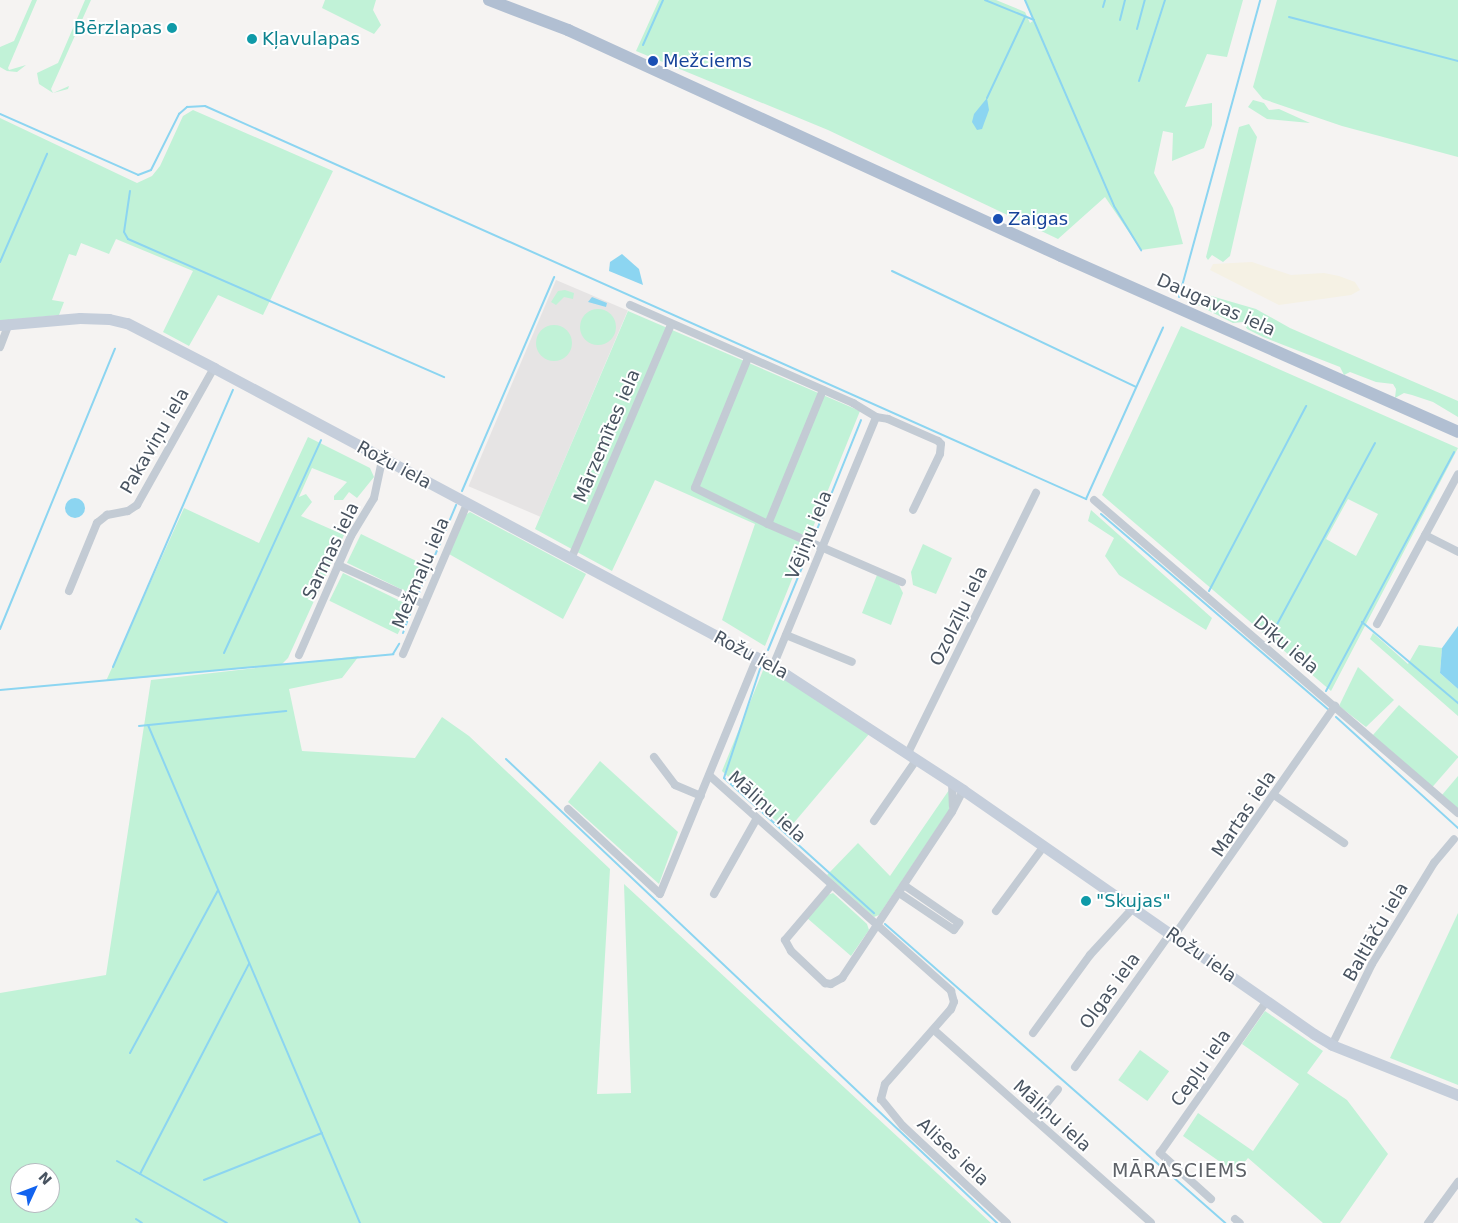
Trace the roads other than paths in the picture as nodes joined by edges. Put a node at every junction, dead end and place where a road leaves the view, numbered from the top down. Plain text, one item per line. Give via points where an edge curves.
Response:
1 (489, 0) edge
2 (630, 305) dead end
3 (5, 324) edge
4 (671, 324) junction
5 (0, 347) edge
6 (748, 358) junction
7 (214, 368) junction
8 (823, 390) junction
9 (876, 417) junction
10 (1458, 432) edge
11 (382, 459) junction
12 (1458, 474) edge
13 (1036, 493) dead end
14 (1094, 500) dead end
15 (467, 504) junction
16 (913, 510) dead end
17 (768, 524) junction
18 (1425, 535) junction
19 (820, 548) junction
20 (1458, 552) edge
21 (571, 559) junction
22 (338, 565) junction
23 (902, 582) dead end
24 (69, 591) dead end
25 (424, 604) junction
26 (1377, 624) dead end
27 (786, 635) junction
28 (403, 654) dead end
29 (299, 655) dead end
30 (757, 657) junction
31 (852, 662) dead end
32 (773, 666) junction
33 (1335, 706) junction
34 (912, 756) junction
35 (654, 757) dead end
36 (710, 776) junction
37 (952, 782) junction
38 (963, 790) junction
39 (1274, 795) junction
40 (701, 796) junction
41 (954, 808) junction
42 (568, 809) dead end
43 (1458, 814) edge
44 (757, 818) junction
45 (874, 821) dead end
46 (1454, 839) dead end
47 (1344, 842) dead end
48 (1044, 846) junction
49 (904, 885) junction
50 (831, 886) junction
51 (899, 893) junction
52 (714, 894) dead end
53 (1134, 906) junction
54 (996, 911) dead end
55 (876, 926) junction
56 (1172, 935) junction
57 (1267, 1001) junction
58 (934, 1030) junction
59 (1033, 1033) dead end
60 (1332, 1045) junction
61 (1075, 1067) dead end
62 (1058, 1089) dead end
63 (1458, 1095) edge
64 (1034, 1119) junction
65 (1458, 1182) edge
66 (1211, 1199) dead end
67 (1007, 1223) edge
68 (1151, 1223) edge
69 (1428, 1223) edge

1 - 10 main road, Daugavas iela via 568,30 960,210
2 - 4 street
3 - 5 street
3 - 7 street, Rožu iela via 110,319 127,324
4 - 6 street
4 - 21 street, Mārzemītes iela
6 - 8 street
6 - 17 street via 695,488
7 - 11 street, Rožu iela
7 - 24 street, Pakaviņu iela via 137,505 128,511 107,515 97,523
8 - 9 street via 870,411
8 - 17 street
9 - 16 street via 888,419 941,444 940,454
9 - 19 street, Vējiņu iela
11 - 15 street, Rožu iela
11 - 22 street, Sarmas iela via 374,498
12 - 18 street
13 - 34 street, Ozolzīļu iela
14 - 33 street, Dīķu iela
15 - 21 street, Rožu iela
15 - 25 street, Mežmaļu iela
17 - 19 street
18 - 20 street
18 - 26 street
19 - 23 street
19 - 27 street, Vējiņu iela
21 - 30 street, Rožu iela
22 - 25 street
22 - 29 street, Sarmas iela
25 - 28 street, Mežmaļu iela
27 - 31 street
27 - 32 street, Vējiņu iela
30 - 32 street, Rožu iela
30 - 36 street, Māliņu iela
32 - 34 street, Rožu iela
33 - 39 street, Martas iela
33 - 43 street, Dīķu iela
34 - 37 street, Rožu iela
34 - 45 street, Ozolzīļu iela
35 - 40 street via 675,785
36 - 40 street
36 - 44 street, Māliņu iela
37 - 38 street, Rožu iela
37 - 41 street
38 - 41 street
38 - 48 street, Rožu iela
39 - 47 street
39 - 56 street, Martas iela
40 - 42 street via 660,894
41 - 49 street
44 - 50 street, Māliņu iela
44 - 52 street
46 - 60 street, Baltlāču iela via 1434,863 1372,964
48 - 53 street, Rožu iela
48 - 54 street
49 - 51 street
49 - 51 street via 960,923 954,930
50 - 55 street, Māliņu iela
50 - 55 street via 785,940 791,952 825,983 831,984 842,978
51 - 55 street
53 - 56 street, Rožu iela
53 - 59 street via 1090,955
55 - 58 street, Māliņu iela via 951,991 954,1002
56 - 57 street, Rožu iela
56 - 61 street, Olgas iela
57 - 60 street, Rožu iela
57 - 66 street, Cepļu iela via 1160,1153
58 - 64 street, Māliņu iela
58 - 67 street, Alises iela via 885,1084 881,1099 903,1126
60 - 63 street, Rožu iela
62 - 64 street
64 - 68 street, Māliņu iela
65 - 69 street

